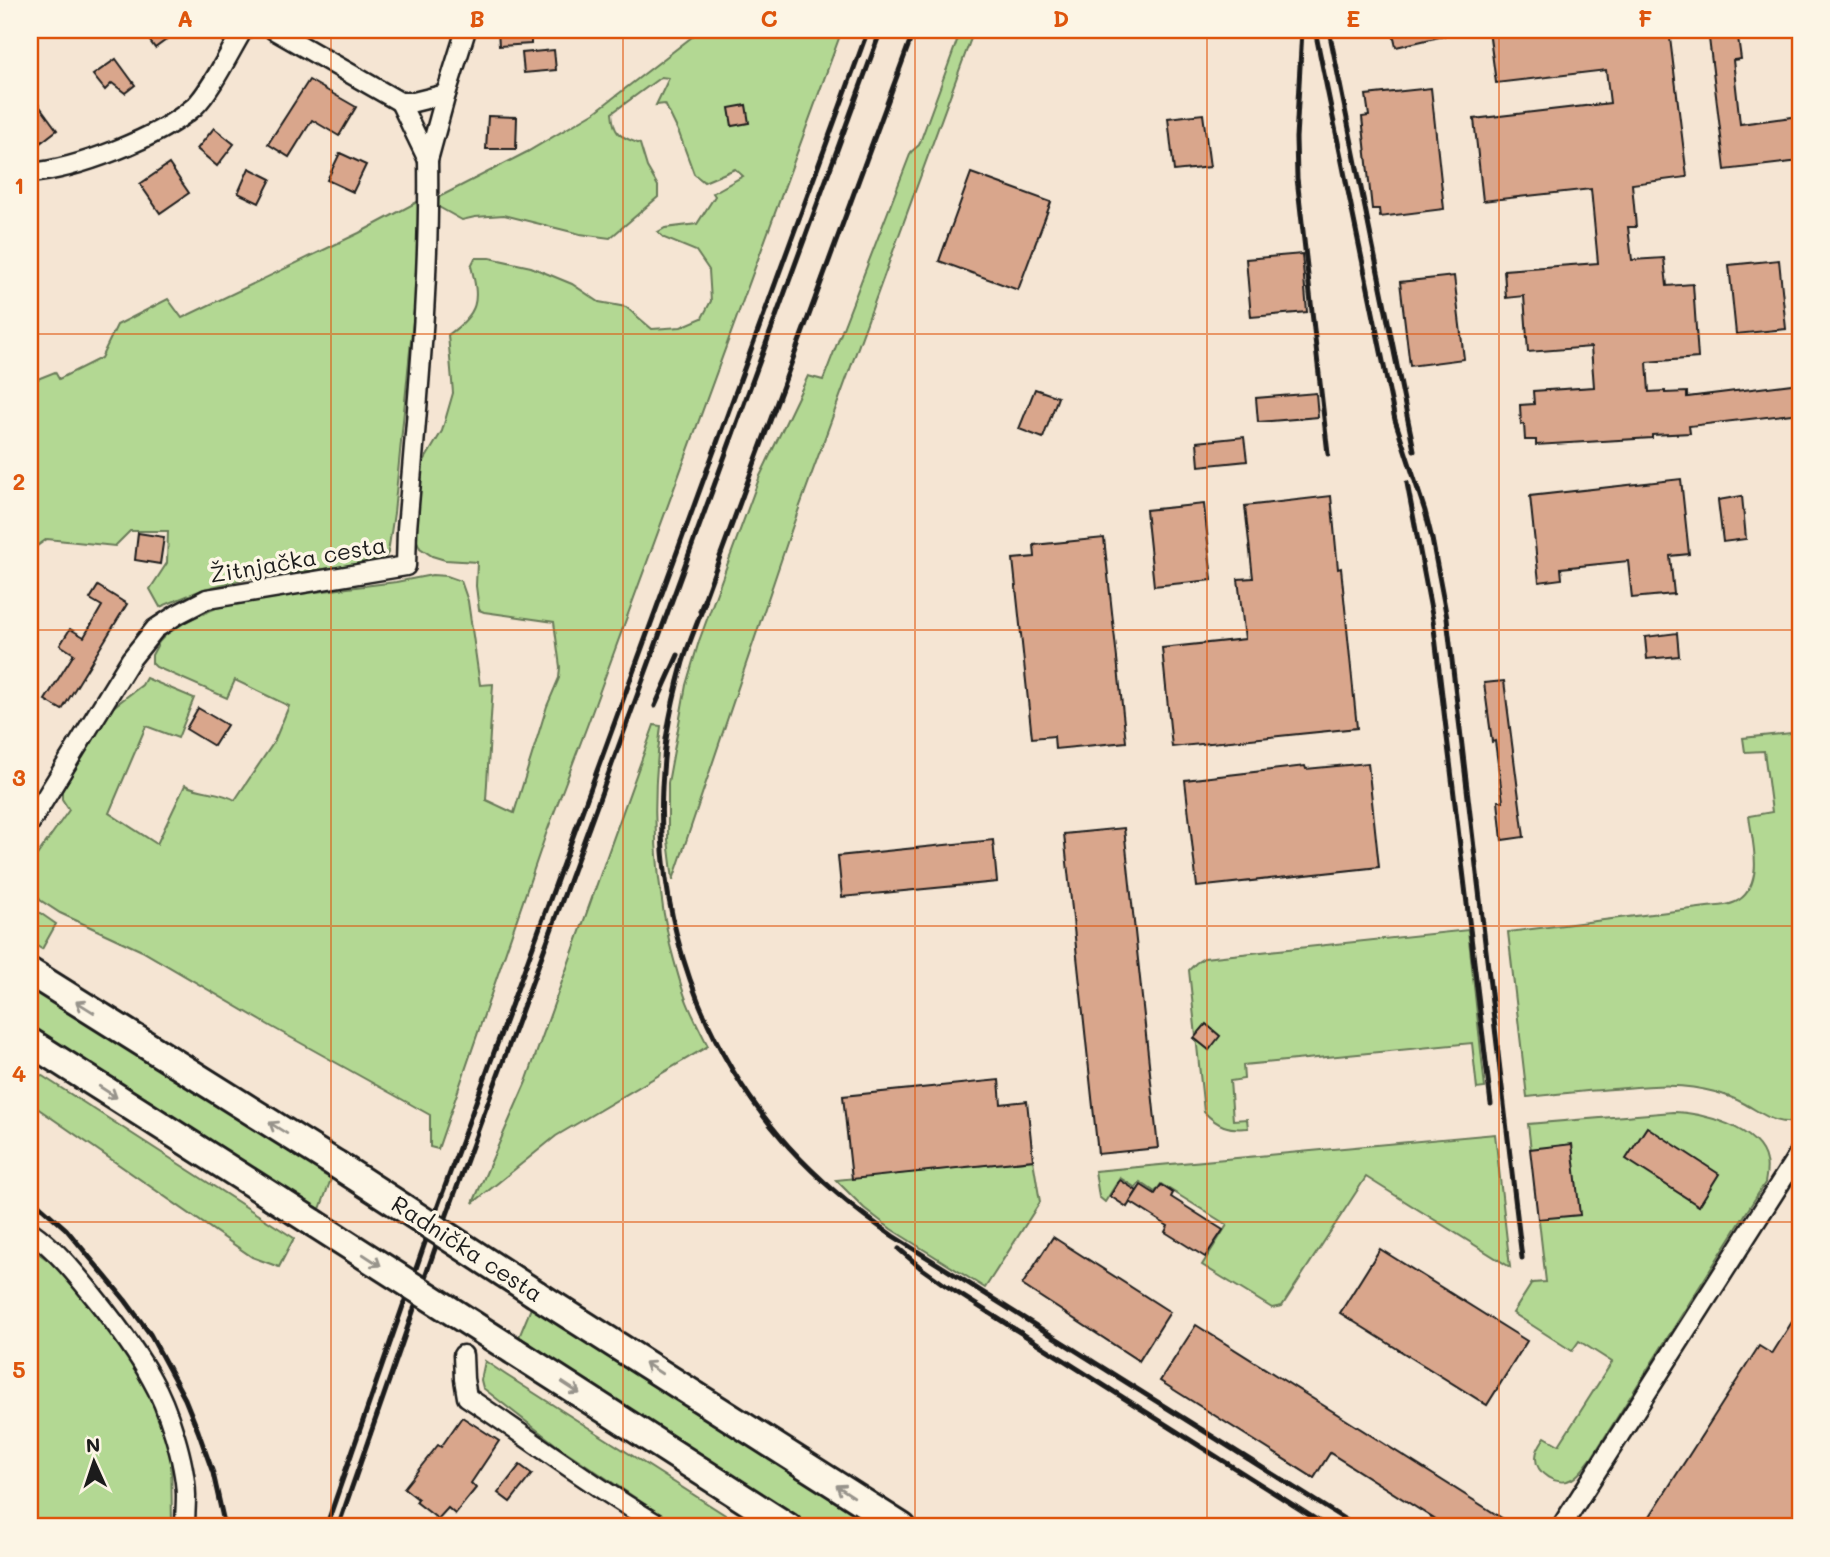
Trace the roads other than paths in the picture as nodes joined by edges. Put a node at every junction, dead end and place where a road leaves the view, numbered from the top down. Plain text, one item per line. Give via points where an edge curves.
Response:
1 (243, 30) edge
2 (274, 30) edge
3 (466, 30) edge
4 (446, 94) junction
5 (400, 102) junction
6 (428, 160) junction
7 (30, 173) edge
8 (30, 823) edge
9 (30, 972) edge
10 (30, 1042) edge
11 (1800, 1152) edge
12 (30, 1231) edge
13 (463, 1355) dead end
14 (185, 1527) edge
15 (662, 1527) edge
16 (788, 1527) edge
17 (902, 1527) edge
18 (1561, 1527) edge

1 - 7 street via 205,93 178,118 104,155
2 - 5 street
3 - 4 street
4 - 5 street
4 - 6 street
5 - 6 street
6 - 8 street, Žitnjačka cesta via 426,291 406,566 207,599 155,629 131,659
17 -> 9 main road, Radnička cesta, bridge
10 -> 16 main road, bridge
11 - 18 street
12 - 14 street via 74,1272 152,1379 182,1466
13 - 15 street via 467,1397

